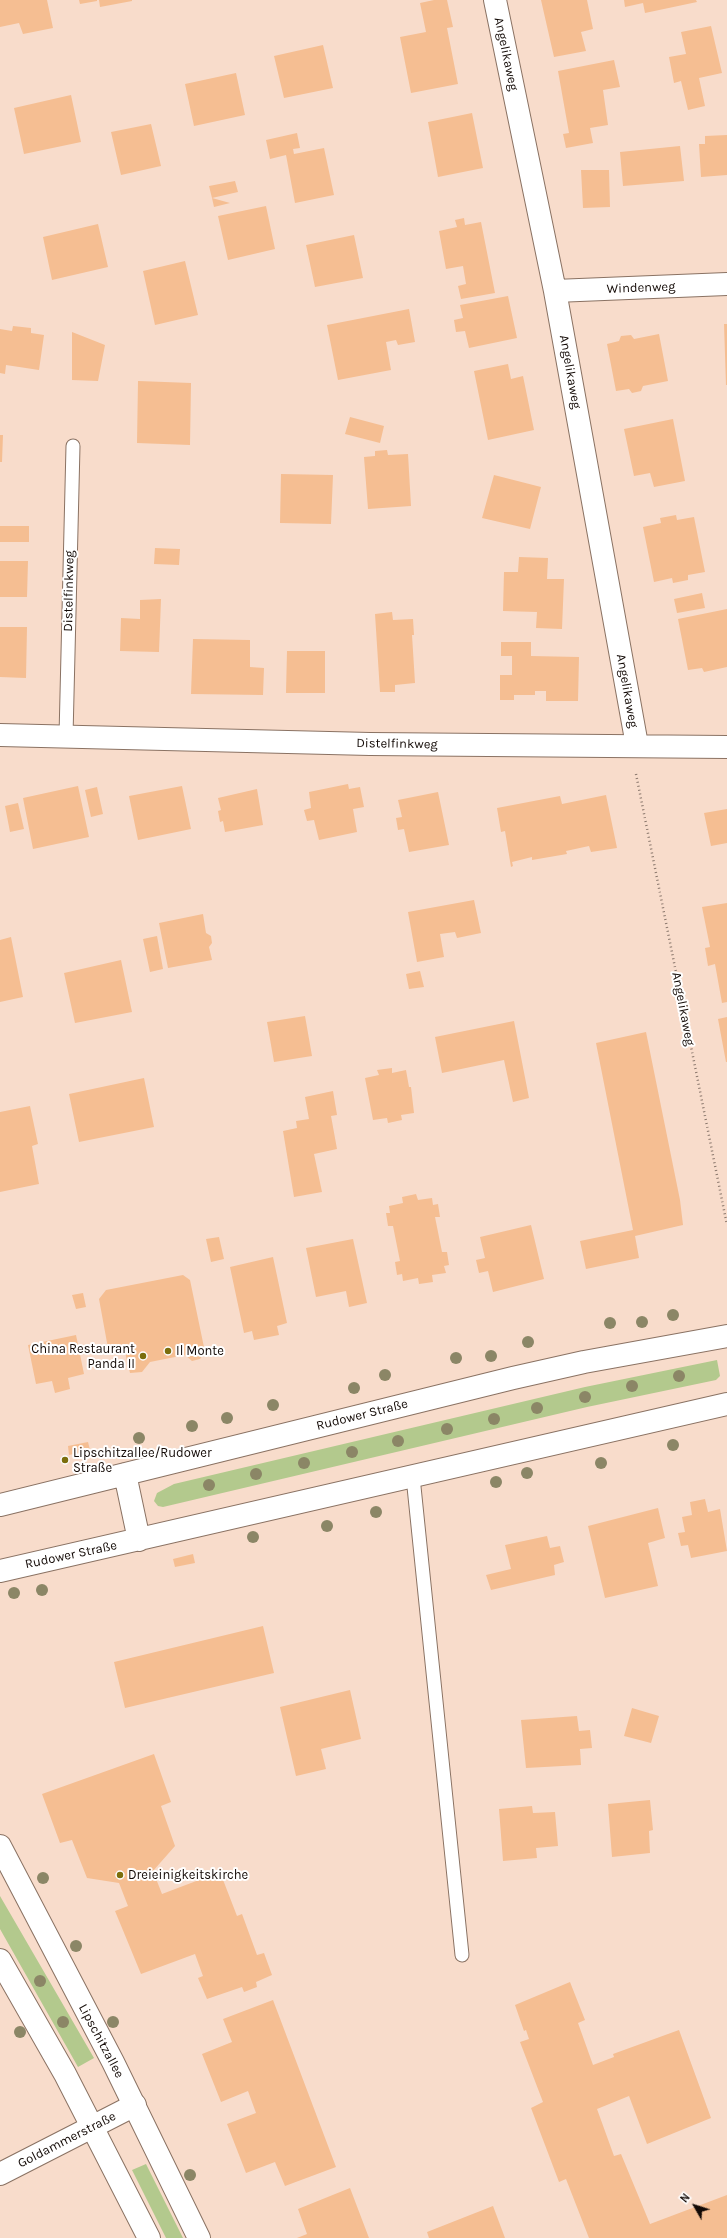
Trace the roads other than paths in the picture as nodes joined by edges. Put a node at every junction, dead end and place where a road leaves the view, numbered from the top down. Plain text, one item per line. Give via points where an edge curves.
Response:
1 (495, 0) edge
2 (727, 284) edge
3 (555, 291) junction
4 (72, 446) dead end
5 (0, 735) edge
6 (66, 736) junction
7 (637, 745) junction
8 (727, 747) edge
9 (727, 1336) edge
10 (727, 1404) edge
11 (125, 1474) junction
12 (413, 1477) junction
13 (0, 1505) edge
14 (139, 1540) junction
15 (0, 1571) edge
16 (0, 1846) edge
17 (462, 1955) dead end
18 (0, 1960) edge
19 (134, 2105) junction
20 (92, 2127) junction
21 (0, 2174) edge
22 (149, 2238) edge
23 (199, 2238) edge

1 - 3 street, Angelikaweg
2 - 3 street, Windenweg
3 - 7 street, Angelikaweg
4 - 6 lane, Distelfinkweg
5 - 6 street, Distelfinkweg
6 - 7 street, Distelfinkweg via 370,744
7 - 8 street, Distelfinkweg
9 - 11 street, Rudower Straße via 570,1365
10 - 12 street, Rudower Straße
11 - 13 street, Rudower Straße
11 - 14 street
12 - 14 street, Rudower Straße
12 - 17 lane
14 - 15 street, Rudower Straße
16 - 19 street, Lipschitzallee
18 - 20 street via 66,2074
19 - 20 street, Goldammerstraße
19 - 23 street, Lipschitzallee
20 - 21 street, Goldammerstraße
20 - 22 street

